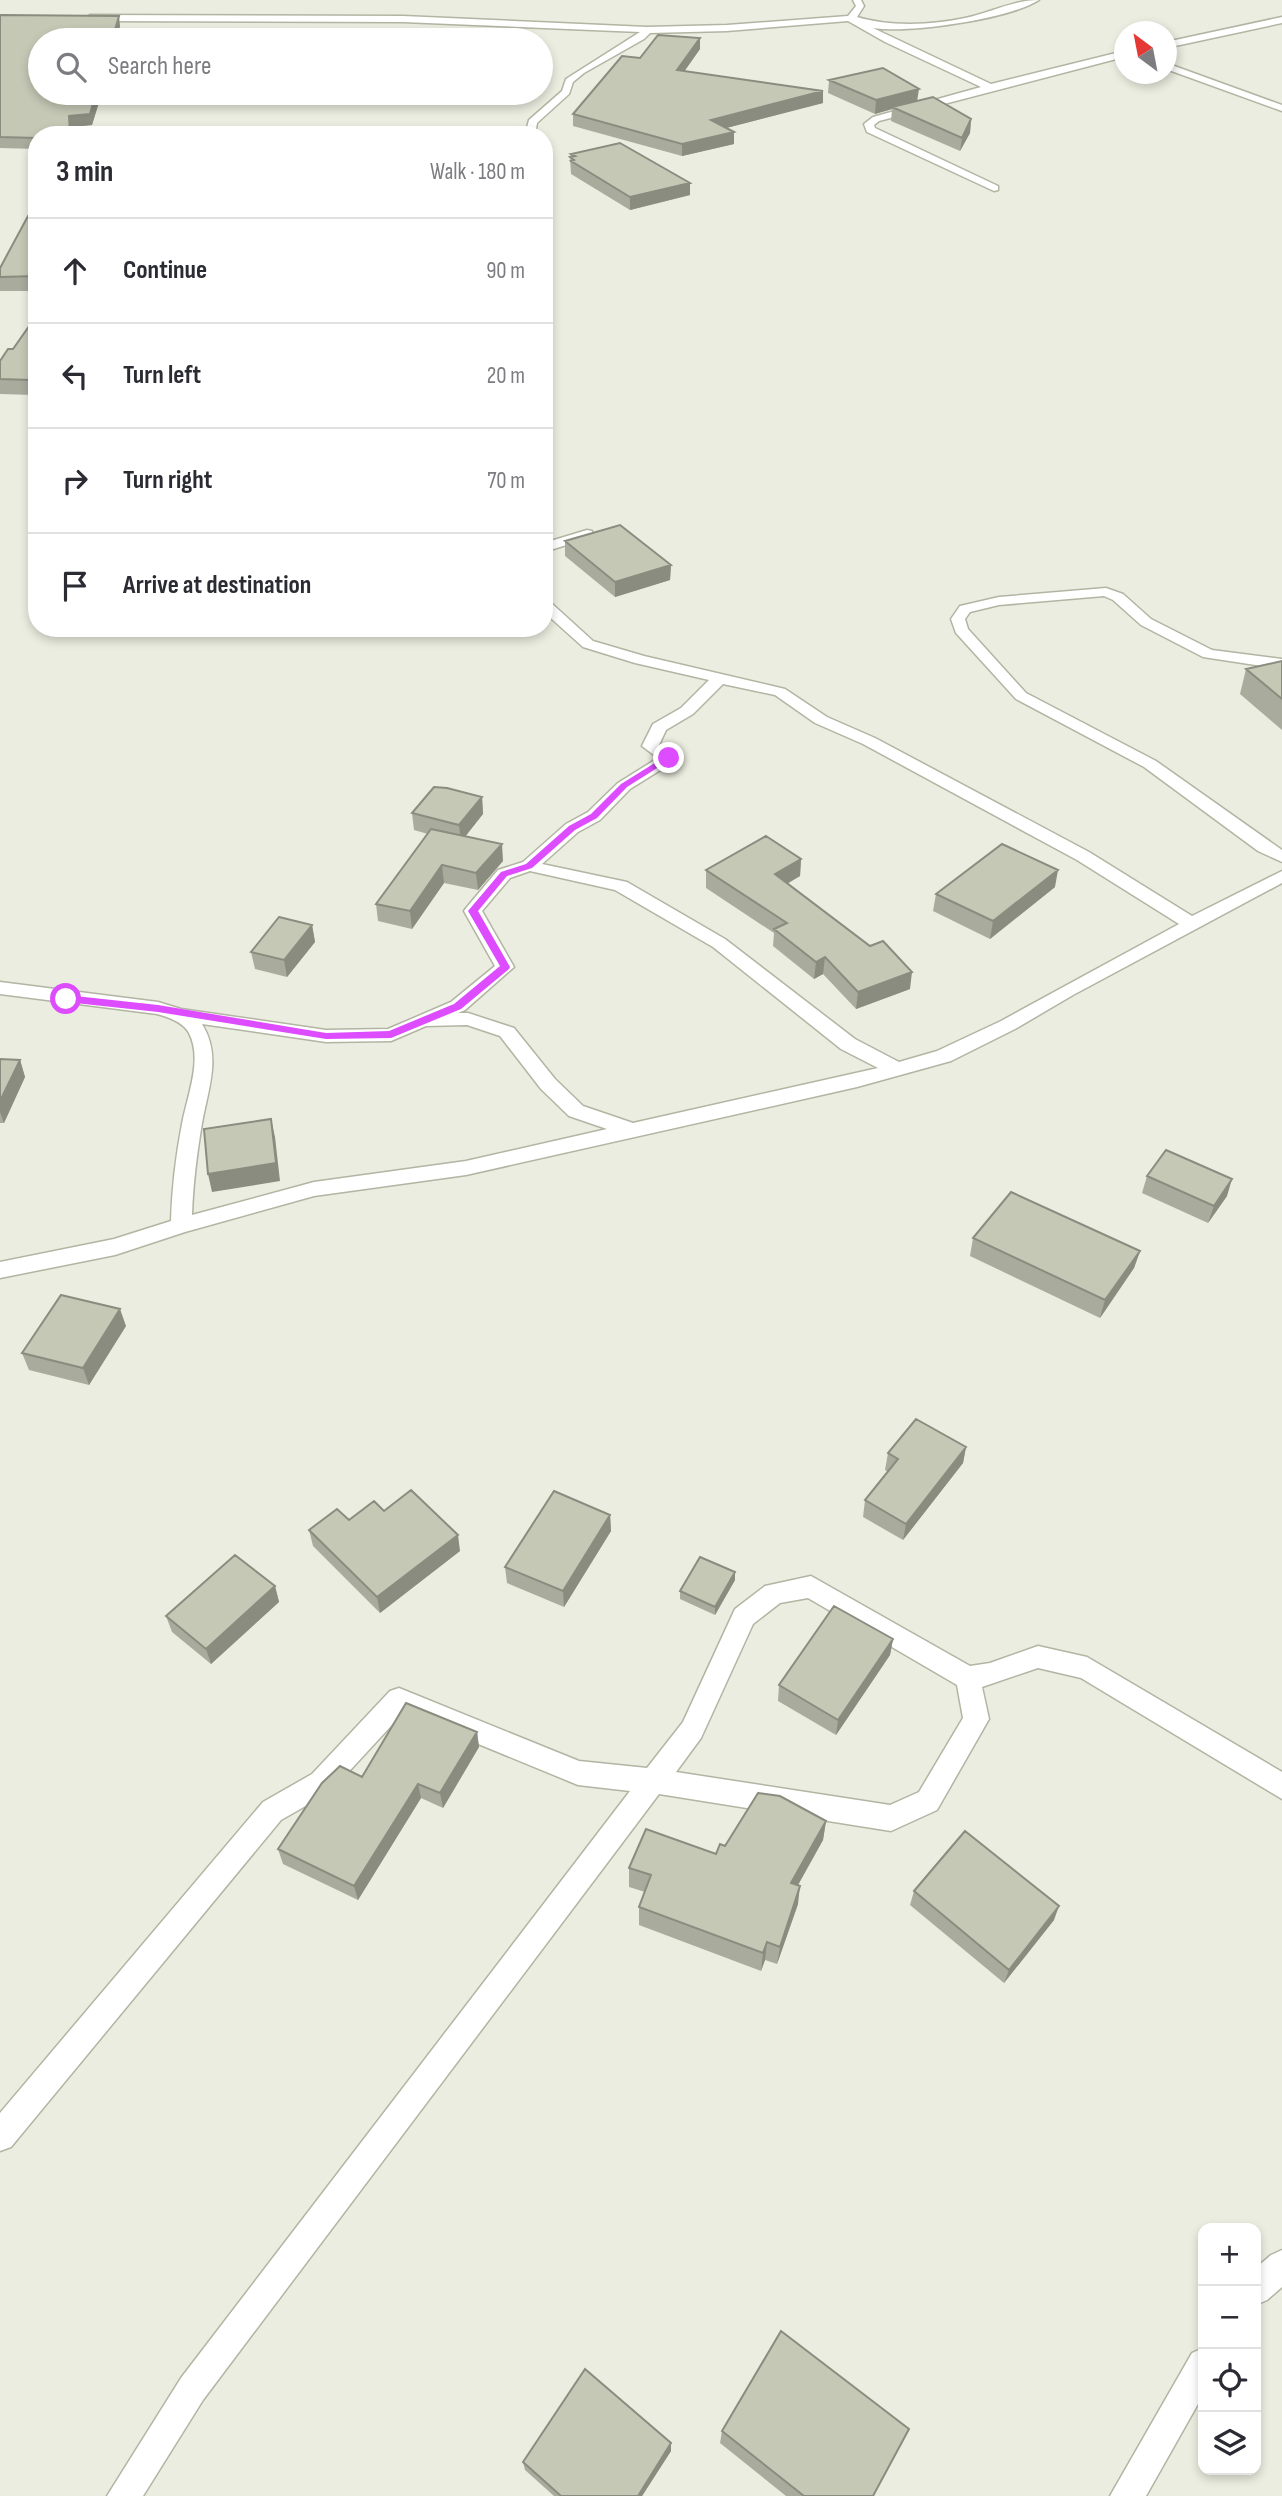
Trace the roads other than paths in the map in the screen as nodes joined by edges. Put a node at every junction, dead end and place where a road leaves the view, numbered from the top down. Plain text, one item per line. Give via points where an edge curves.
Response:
1 (857, 0) edge
2 (1035, 0) edge
3 (77, 18) edge
4 (850, 18) junction
5 (1282, 20) edge
6 (1260, 26) junction
7 (647, 30) junction
8 (1282, 33) edge
9 (1177, 43) edge
10 (1114, 57) edge
11 (1177, 70) edge
12 (970, 77) junction
13 (1021, 80) junction
14 (990, 87) junction
15 (553, 103) edge
16 (551, 105) edge
17 (1282, 108) edge
18 (531, 126) edge
19 (994, 188) dead end
20 (587, 534) edge
21 (553, 545) edge
22 (553, 612) edge
23 (1282, 664) edge
24 (720, 678) junction
25 (1282, 857) edge
26 (529, 866) junction
27 (1282, 876) edge
28 (1192, 923) junction
29 (0, 988) edge
30 (182, 1014) junction
31 (423, 1020) junction
32 (897, 1069) junction
33 (631, 1130) junction
34 (181, 1225) junction
35 (0, 1270) edge
36 (968, 1678) junction
37 (653, 1782) junction
38 (1282, 1787) edge
39 (0, 2137) edge
40 (1282, 2266) edge
41 (1259, 2286) edge
42 (1198, 2373) edge
43 (124, 2496) edge
44 (1127, 2496) edge

1 - 4 street via 860,6
2 - 4 street via 943,25 877,26
3 - 7 street via 403,19
4 - 7 street
4 - 12 street
5 - 6 street
6 - 8 street
6 - 9 street
7 - 15 street via 581,71
10 - 13 street
11 - 17 street
12 - 13 street
12 - 14 street
13 - 14 street
14 - 19 street via 869,124 870,130
16 - 18 street
20 - 21 street
22 - 24 street via 587,643
23 - 25 street via 1208,654 1146,622 1118,597 1105,592 999,601 965,609 958,619 961,629 1021,696 1150,764
24 - 26 street via 687,711 659,727 650,746 669,758 624,786 594,816 572,828
24 - 28 street via 780,692 821,720 1083,856
26 - 31 street via 504,874 473,911 505,967 458,1006
26 - 32 street via 621,886 719,943 848,1044
27 - 28 street
28 - 32 street via 1008,1025 944,1056
29 - 30 street
30 - 31 street via 326,1036 391,1035
30 - 34 street via 198,1033 204,1070 192,1122
31 - 33 street via 468,1019 507,1032 576,1111
32 - 33 street
33 - 34 street via 466,1168 314,1189
34 - 35 street via 115,1247
36 - 37 street via 976,1719 928,1801 891,1818
36 - 37 street via 811,1587 774,1593 744,1617 692,1730
36 - 38 street via 1038,1657 1087,1668
37 - 39 street via 578,1773 399,1699 321,1783 272,1811
37 - 43 street via 192,2389
40 - 41 street
42 - 44 street

